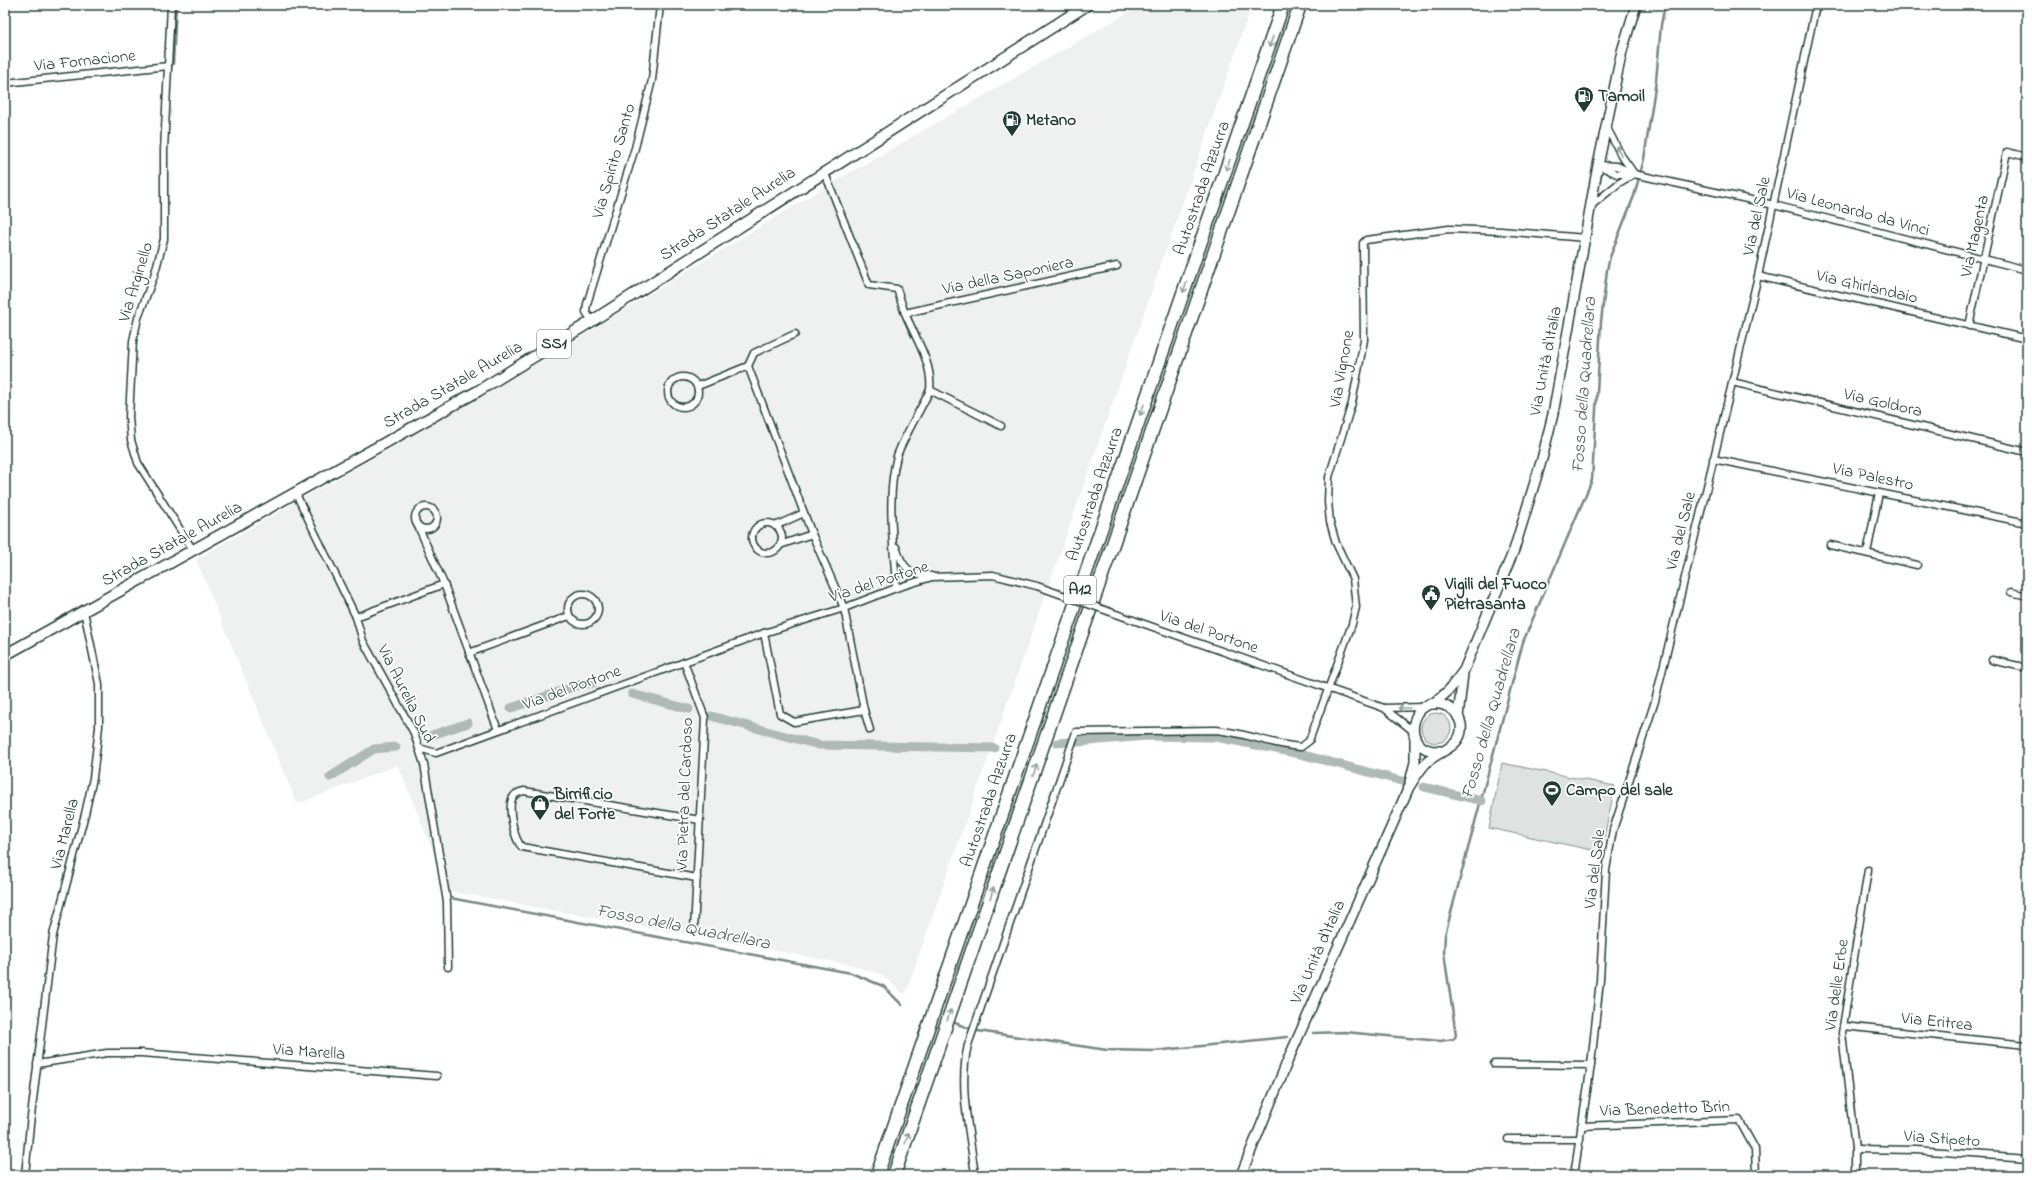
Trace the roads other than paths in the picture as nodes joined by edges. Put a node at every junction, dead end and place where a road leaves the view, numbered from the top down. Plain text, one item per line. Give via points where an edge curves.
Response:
1 (171, 5) edge
2 (660, 5) edge
3 (1087, 5) edge
4 (1283, 5) edge
5 (1300, 5) edge
6 (1636, 5) edge
7 (1816, 5) edge
8 (168, 66) junction
9 (5, 83) edge
10 (1606, 126) junction
11 (2027, 157) edge
12 (1598, 165) junction
13 (824, 171) junction
14 (1634, 174) junction
15 (1592, 205) junction
16 (1774, 205) junction
17 (1586, 238) junction
18 (1984, 260) junction
19 (1117, 266) dead end
20 (2027, 270) edge
21 (1758, 276) junction
22 (905, 313) junction
23 (592, 321) junction
24 (1969, 326) junction
25 (794, 334) dead end
26 (2027, 339) edge
27 (748, 366) junction
28 (1732, 382) junction
29 (698, 386) junction
30 (930, 390) junction
31 (1002, 426) dead end
32 (2027, 452) edge
33 (1713, 459) junction
34 (1879, 493) junction
35 (296, 494) junction
36 (804, 513) junction
37 (2027, 523) edge
38 (418, 526) dead end
39 (775, 526) junction
40 (812, 534) junction
41 (893, 538) junction
42 (780, 545) junction
43 (1830, 545) dead end
44 (194, 550) junction
45 (1867, 553) junction
46 (1917, 564) dead end
47 (932, 577) junction
48 (444, 584) junction
49 (896, 588) junction
50 (2010, 592) dead end
51 (2027, 596) edge
52 (844, 608) junction
53 (84, 610) junction
54 (569, 616) junction
55 (356, 617) junction
56 (764, 633) junction
57 (469, 653) junction
58 (5, 655) edge
59 (1992, 660) dead end
60 (684, 662) junction
61 (2027, 668) edge
62 (1464, 670) junction
63 (1327, 688) junction
64 (1434, 704) junction
65 (1424, 707) junction
66 (1384, 708) junction
67 (864, 710) junction
68 (1458, 716) junction
69 (498, 730) junction
70 (870, 730) dead end
71 (1414, 734) junction
72 (419, 748) junction
73 (1441, 751) junction
74 (1408, 787) junction
75 (700, 820) junction
76 (1868, 870) dead end
77 (697, 878) junction
78 (694, 930) dead end
79 (448, 967) dead end
80 (1843, 1026) junction
81 (2027, 1045) edge
82 (37, 1064) junction
83 (1494, 1064) dead end
84 (1591, 1065) junction
85 (437, 1076) dead end
86 (1581, 1126) junction
87 (1508, 1139) dead end
88 (1580, 1139) junction
89 (1855, 1149) junction
90 (2027, 1158) edge
91 (25, 1175) edge
92 (877, 1175) edge
93 (894, 1175) edge
94 (975, 1175) edge
95 (1241, 1175) edge
96 (1574, 1175) edge
97 (1756, 1175) edge
98 (1855, 1175) edge

1 - 8 street, Via Arginello
2 - 23 street, Via Spirito Santo via 652,80 635,148 587,304 586,312
3 - 13 main road, Strada Statale Aurelia / SS1
4 -> 92 highway, Autostrada Azzurra / A12
93 -> 5 highway, Autostrada Azzurra / A12
6 - 10 main road, Via Unità d'Italia via 1622,51
7 - 16 street, Via del Sale
8 - 9 street, Via Fornacione
8 - 44 street, Via Arginello via 164,150 164,239 133,341 129,417 131,440 138,463
10 - 12 main road, Via Unità d'Italia
14 -> 10 street
11 - 18 street, Via Magenta via 2008,152
12 - 14 street, Via Leonardo da Vinci via 1616,174
12 - 15 main road, Via Unità d'Italia
13 - 22 street via 868,284 897,290
13 - 23 main road, Strada Statale Aurelia / SS1
14 - 15 street via 1619,182
14 - 16 street, Via Leonardo da Vinci
15 - 17 main road, Via Unità d'Italia
16 - 18 street, Via Leonardo da Vinci
16 - 21 street, Via del Sale
17 - 62 main road, Via Unità d'Italia via 1553,414 1542,459 1514,550
17 - 63 street, Via Vignone via 1449,229 1366,240 1363,243 1364,340 1352,403 1329,477 1328,502 1336,543 1353,578 1356,607
18 - 20 street, Via Leonardo da Vinci
18 - 24 street, Via Magenta
19 - 22 street, Via della Saponiera
21 - 24 street, Via Ghirlandaio
21 - 28 street, Via del Sale
22 - 30 street via 926,359 931,380
23 - 35 main road, Strada Statale Aurelia / SS1 via 478,391
24 - 26 street, Via Ghirlandaio
25 - 27 street via 754,353
27 - 29 street
27 - 36 street
28 - 32 street, Via Goldora
28 - 33 street, Via del Sale
29 - 29 street via 691,379 681,377 669,386 668,396 674,404 683,408 688,407 696,401
30 - 31 street
30 - 41 street via 898,454 893,476
33 - 34 street, Via Palestro
33 - 84 street, Via del Sale via 1655,701 1613,830 1606,870 1600,980
34 - 37 street, Via Palestro
34 - 45 street
35 - 44 main road, Strada Statale Aurelia / SS1
35 - 55 street, Via Aurelia Sud
36 - 39 street
36 - 40 street
38 - 48 street
39 - 42 street via 780,533
39 - 42 street via 760,525 753,532 752,542 758,550 768,553
40 - 42 street
40 - 52 street
41 - 47 street via 902,564 914,574
41 - 49 street
43 - 45 street
44 - 53 main road, Strada Statale Aurelia / SS1
45 - 46 street
47 - 49 street, Via del Portone
47 - 63 street, Via del Portone, bridge via 993,575 1037,586
48 - 55 street
48 - 57 street
49 - 52 street, Via del Portone
50 - 51 street
52 - 56 street, Via del Portone
52 - 67 street
53 - 58 main road, Strada Statale Aurelia / SS1
53 - 82 street, Via Marella via 99,684 93,778 53,935
54 - 54 street via 581,625 591,622 597,615 595,600 587,594 577,595 569,602
54 - 57 street
55 - 72 street, Via Aurelia Sud via 363,640 414,733
56 - 60 street, Via del Portone
56 - 67 street via 780,714 794,722
57 - 69 street
59 - 61 street
60 - 69 street, Via del Portone
60 - 75 street, Via Pietra del Cardoso via 706,718
62 - 64 main road, Via Unità d'Italia
62 - 68 main road
63 - 66 street, Via del Portone
63 - 94 street via 1309,741 1301,747 1234,731 1076,732 963,1063
64 - 65 main road
64 - 68 main road via 1448,706
65 -> 66 street
65 - 71 main road via 1414,720
66 - 71 street, Via del Portone
67 - 70 street
68 - 73 main road via 1460,736 1454,745
69 - 72 street, Via del Portone via 436,752
71 - 73 main road via 1425,749
71 - 74 main road via 1415,762
72 - 79 street, Via Aurelia Sud via 424,764 447,902
73 - 74 main road, Via Unità d'Italia via 1426,763
74 - 95 main road, Via Unità d'Italia via 1288,1060
75 - 77 street, Via Pietra del Cardoso
75 - 77 street via 524,791 517,793 512,799 510,809 516,839 522,847
76 - 80 street, Via delle Erbe
77 - 78 street, Via Pietra del Cardoso
80 - 81 street, Via Eritrea
80 - 89 street, Via delle Erbe
82 - 85 street, Via Marella via 107,1053 141,1053
82 - 91 street, Via Marella
83 - 84 street
84 - 86 street, Via del Sale
86 - 88 street, Via del Sale
86 - 97 street, Via Benedetto Brin via 1738,1120 1755,1149
87 - 88 street
88 - 96 street, Via del Sale
89 - 90 street, Via Stipeto via 1916,1150
89 - 98 street, Via delle Erbe

